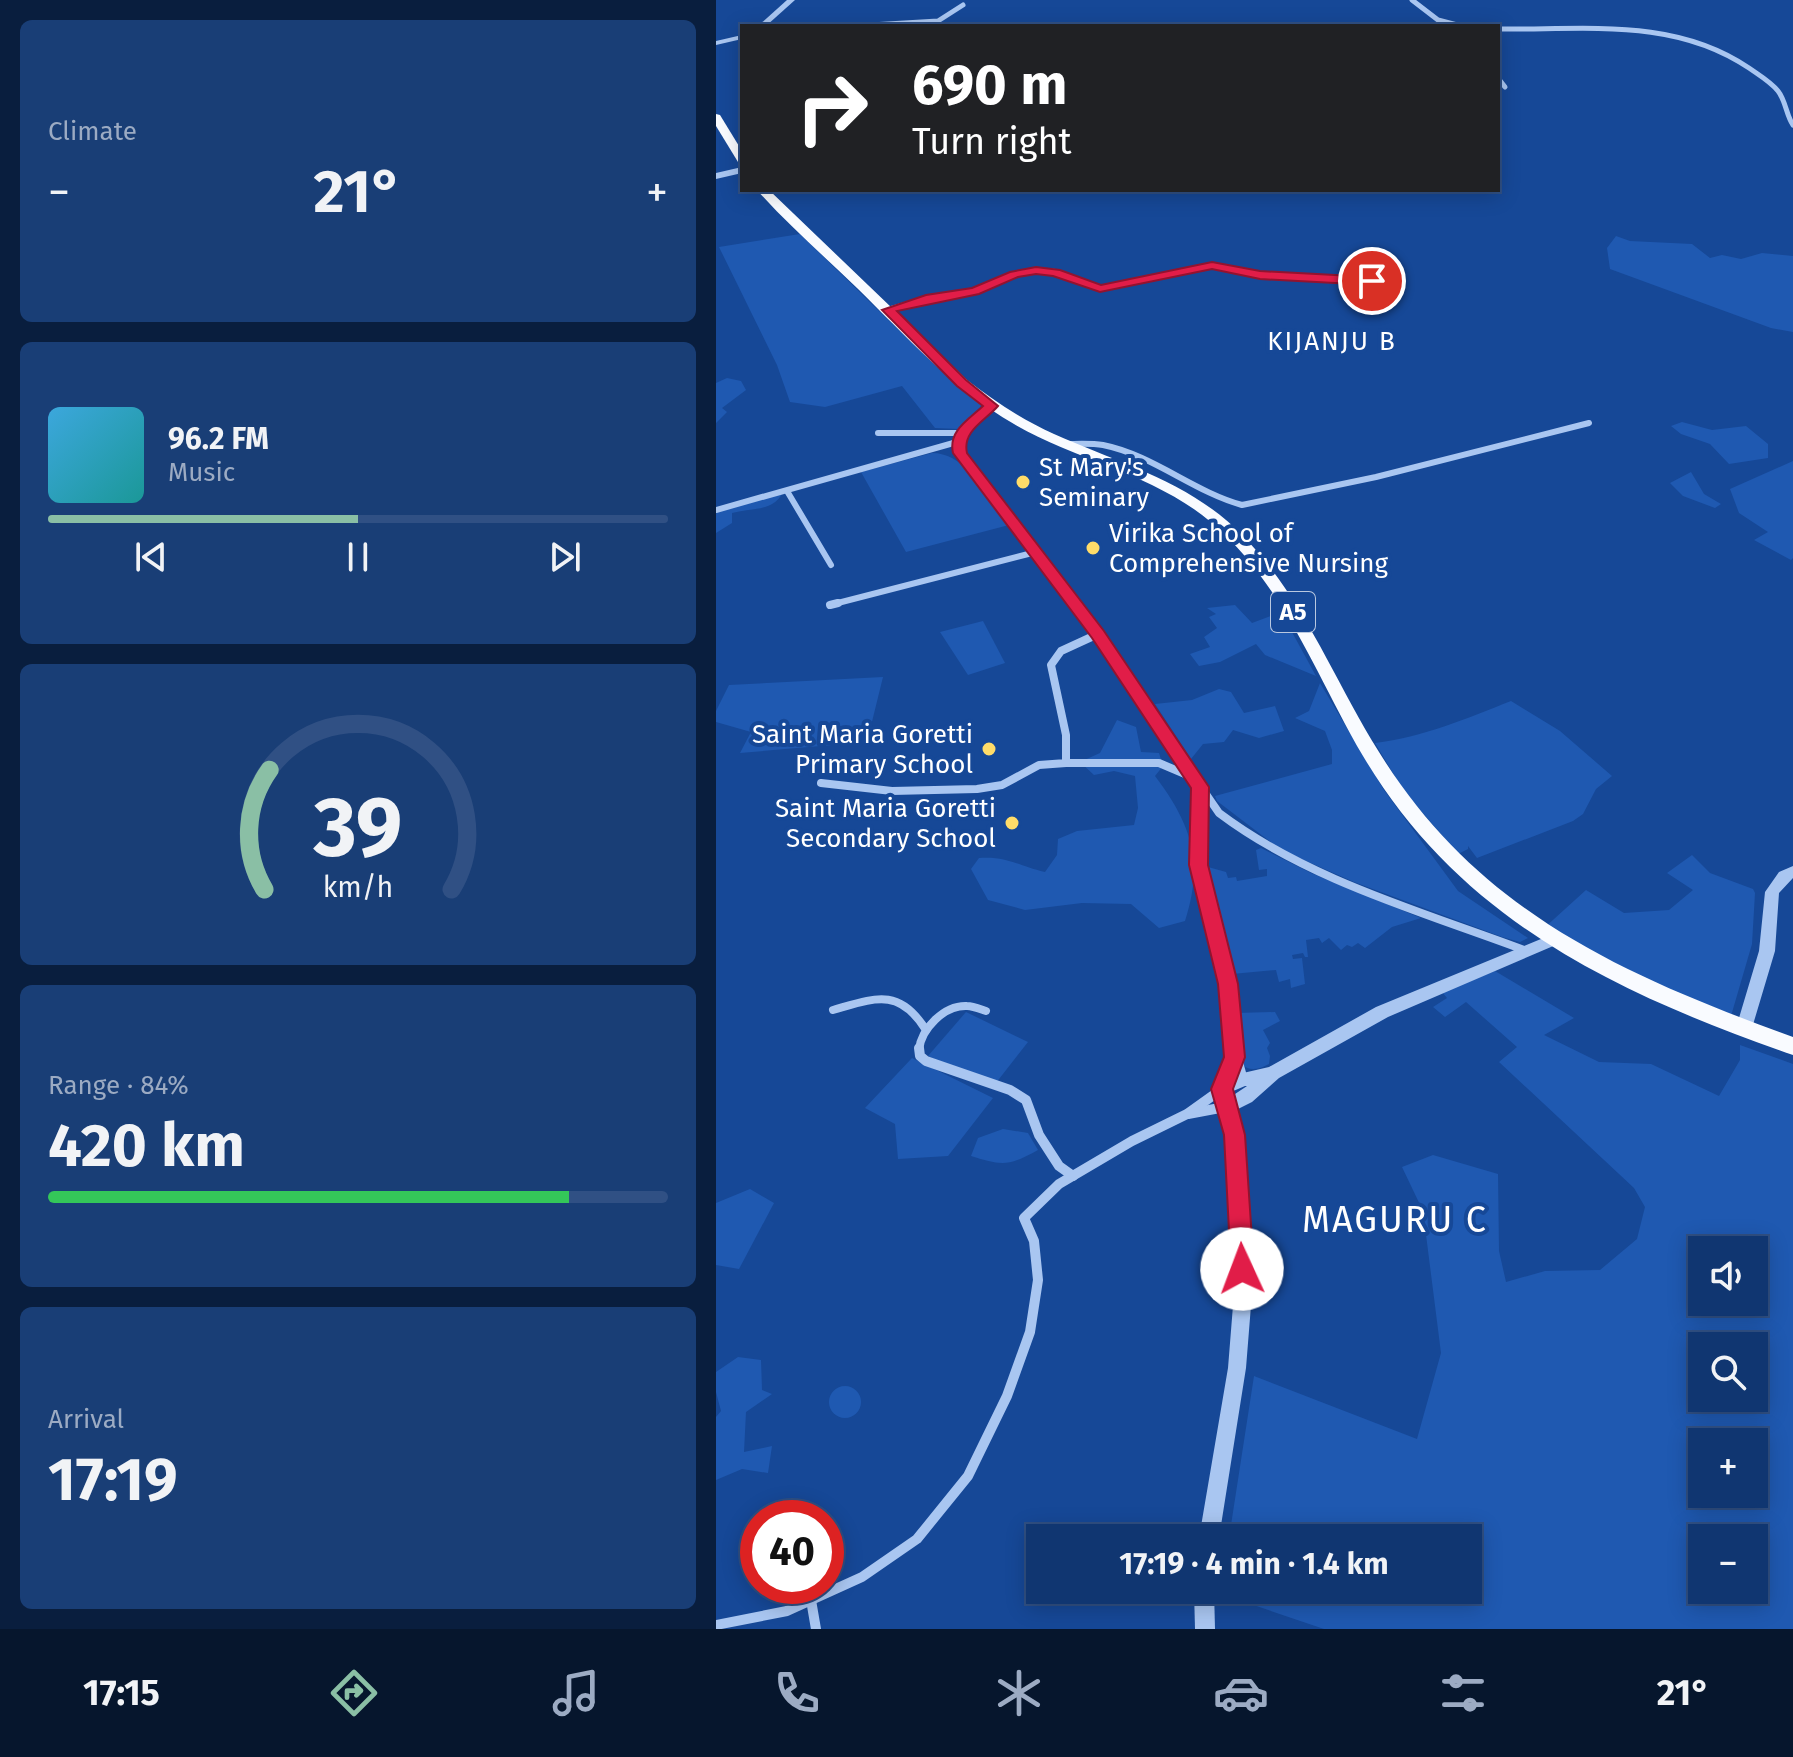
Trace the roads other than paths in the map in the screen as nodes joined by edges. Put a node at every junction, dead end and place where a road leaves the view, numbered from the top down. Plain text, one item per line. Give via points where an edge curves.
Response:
1 (791, 0) edge
2 (1412, 0) edge
3 (963, 5) dead end
4 (764, 24) edge
5 (888, 24) edge
6 (1453, 24) edge
7 (1500, 29) edge
8 (740, 37) edge
9 (716, 43) edge
10 (1500, 81) edge
11 (1505, 87) dead end
12 (716, 117) edge
13 (1793, 125) edge
14 (740, 157) edge
15 (740, 170) edge
16 (716, 176) edge
17 (765, 192) edge
18 (1372, 281) dead end
19 (888, 310) junction
20 (991, 406) junction
21 (1589, 423) dead end
22 (878, 433) dead end
23 (959, 438) junction
24 (1065, 444) junction
25 (787, 491) junction
26 (716, 510) edge
27 (1036, 552) junction
28 (831, 565) dead end
29 (830, 605) dead end
30 (1098, 634) junction
31 (1173, 750) junction
32 (1066, 763) junction
33 (1159, 763) junction
34 (1193, 778) junction
35 (821, 783) dead end
36 (1200, 787) junction
37 (1793, 871) edge
38 (1553, 940) junction
39 (1524, 950) junction
40 (833, 1010) dead end
41 (986, 1011) dead end
42 (1744, 1028) junction
43 (926, 1030) junction
44 (1793, 1046) edge
45 (1235, 1057) junction
46 (1245, 1089) junction
47 (1223, 1098) junction
48 (1187, 1114) junction
49 (1234, 1135) junction
50 (1073, 1176) junction
51 (1211, 1524) edge
52 (844, 1585) edge
53 (802, 1604) edge
54 (812, 1604) edge
55 (1204, 1604) edge
56 (716, 1625) edge
57 (816, 1629) edge
58 (1205, 1629) edge

1 - 4 street
2 - 6 street via 1438,20
3 - 5 street via 938,21
7 - 13 street via 1616,28 1698,40 1730,52 1773,86
8 - 9 street
10 - 11 street
12 - 14 highway
15 - 16 street
17 - 19 highway, A5
18 - 19 street via 1260,275 1212,266 1100,289 1036,270 974,292
19 - 20 highway, A5
20 - 23 street
20 - 24 highway, A5
21 - 24 street via 1242,505 1103,445
22 - 23 street
23 - 25 street
23 - 27 street via 960,453
24 - 38 highway, A5 via 1168,486 1239,539 1285,599 1405,807 1470,879
25 - 26 street
25 - 28 street
27 - 29 street
27 - 30 street
30 - 31 street
30 - 32 street via 1061,651 1051,665 1066,735
31 - 33 street
31 - 34 street
32 - 33 street
32 - 35 street via 1039,765 1002,785 977,789 892,791
33 - 34 street
34 - 36 street
36 - 39 street via 1219,813 1252,838 1310,869
36 - 45 street via 1198,865 1228,984
37 - 42 street via 1772,892 1767,951
38 - 39 street
38 - 42 highway, A5 via 1641,987
39 - 46 street via 1406,1000
40 - 43 street via 891,999 907,1003
41 - 43 street via 966,1006 952,1010
42 - 44 highway, A5
43 - 50 street via 920,1056 1026,1100 1039,1135 1059,1166
45 - 46 street
45 - 47 street
46 - 47 street
46 - 49 street
47 - 48 street
47 - 48 street
47 - 49 street
48 - 50 street
49 - 51 street via 1243,1293 1237,1368
50 - 52 street via 1024,1218 1034,1241 1038,1280 1030,1332 1007,1396 968,1476 917,1539
53 - 56 street
54 - 57 street
55 - 58 street

